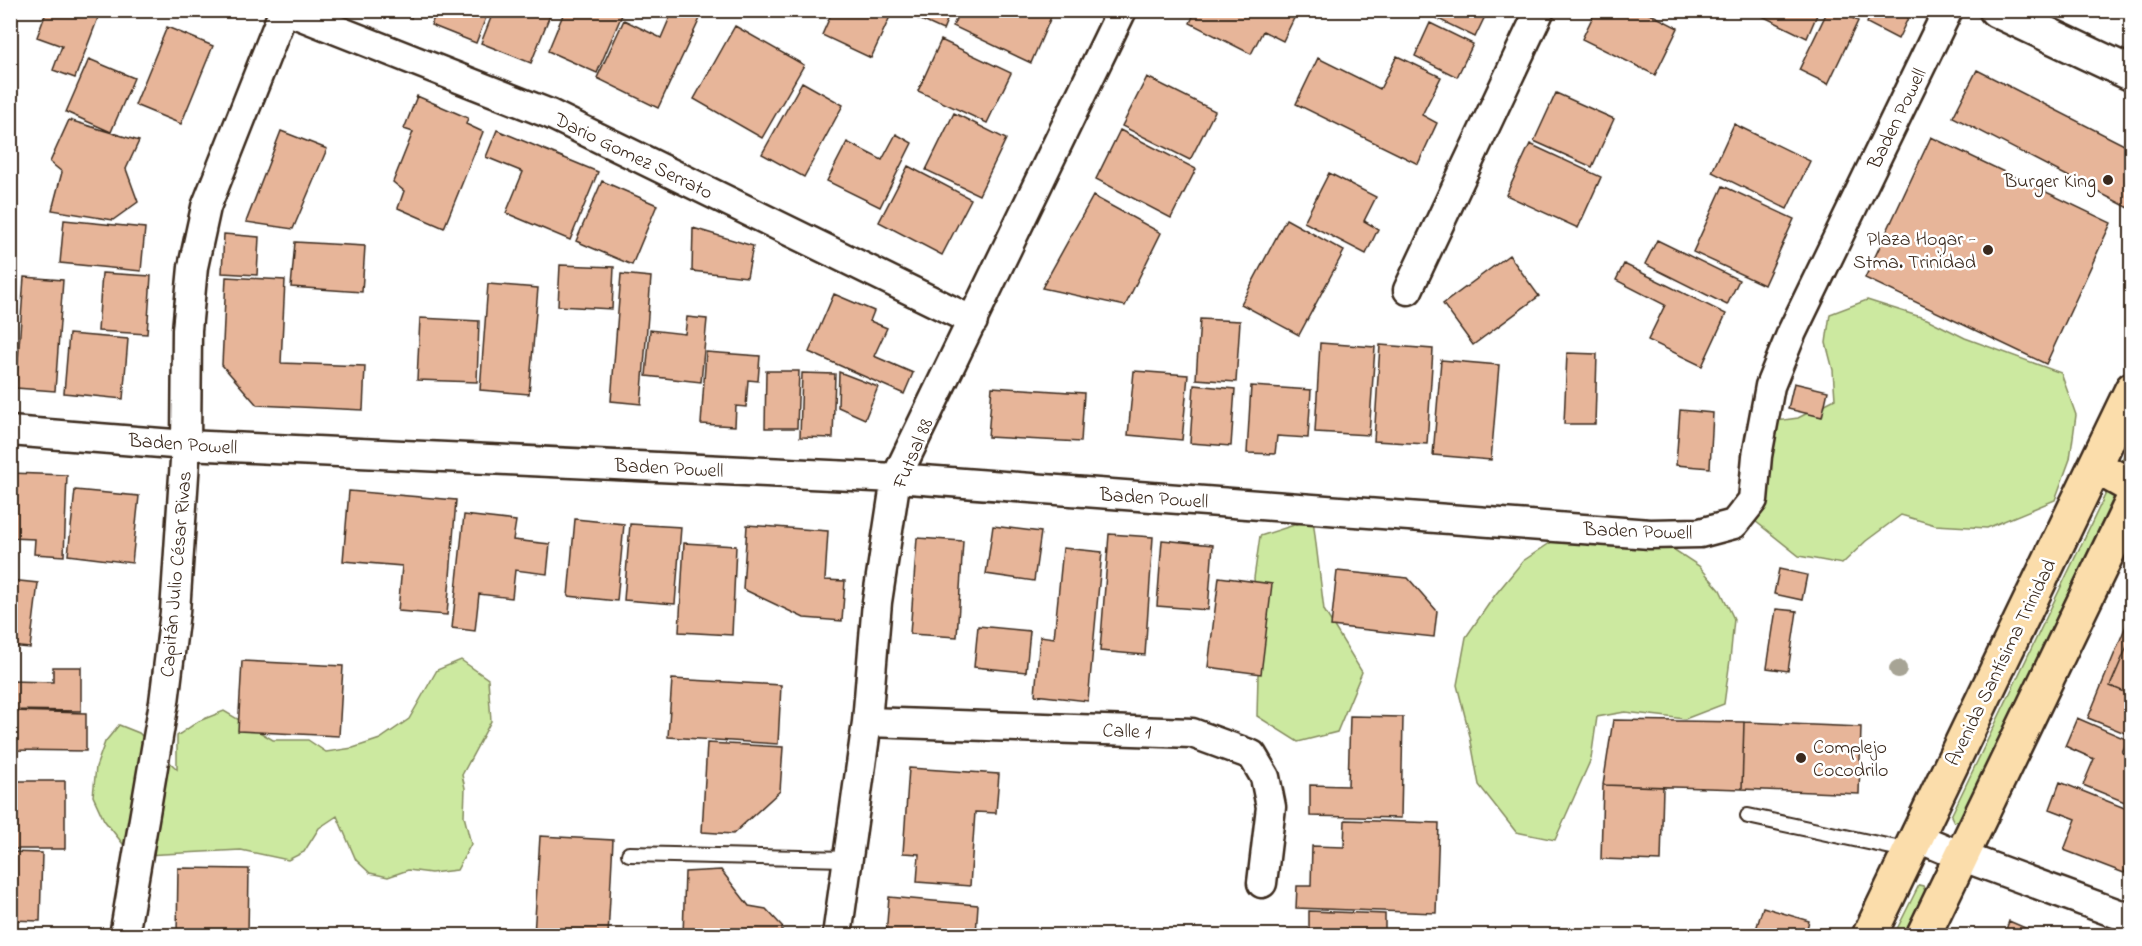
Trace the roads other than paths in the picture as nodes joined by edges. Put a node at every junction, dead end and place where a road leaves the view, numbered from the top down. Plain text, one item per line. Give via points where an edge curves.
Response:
1 (285, 10) edge
2 (1122, 10) edge
3 (1540, 10) edge
4 (1948, 10) edge
5 (1996, 10) edge
6 (2132, 74) edge
7 (1408, 290) dead end
8 (973, 321) junction
9 (2132, 389) edge
10 (10, 431) edge
11 (186, 445) junction
12 (2095, 466) junction
13 (896, 478) junction
14 (2132, 487) edge
15 (2132, 502) edge
16 (867, 722) junction
17 (1748, 816) dead end
18 (1913, 844) junction
19 (629, 854) dead end
20 (1961, 856) junction
21 (847, 859) junction
22 (1262, 883) dead end
23 (2132, 919) edge
24 (124, 936) edge
25 (837, 936) edge
26 (1869, 936) edge
27 (1923, 936) edge

1 - 8 street, Dario Gomez Serrato via 550,114
1 - 11 street, Capitán Julio César Rivas via 206,207 193,267 187,330
2 - 8 street, Futsal 88
3 - 7 street
4 - 13 street, Baden Powell via 1770,386 1753,500 1734,524 1700,533 1650,534
5 - 6 street
8 - 13 street, Futsal 88
9 - 12 main road, Avenida Santísima Trinidad
10 - 11 street, Baden Powell
11 - 13 street, Baden Powell
11 - 24 street, Capitán Julio César Rivas via 175,612 164,702
12 - 14 main road
12 - 18 main road, Avenida Santísima Trinidad
13 - 16 street, Futsal 88 via 877,602
15 - 20 main road
16 - 21 street, Futsal 88
16 - 22 street, Calle 1 via 1192,733 1252,755 1265,777 1271,807
17 - 18 lane
18 - 20 street
18 - 26 main road, Avenida Santísima Trinidad
19 - 21 lane
20 - 23 street
20 - 27 main road
21 - 25 street, Futsal 88

